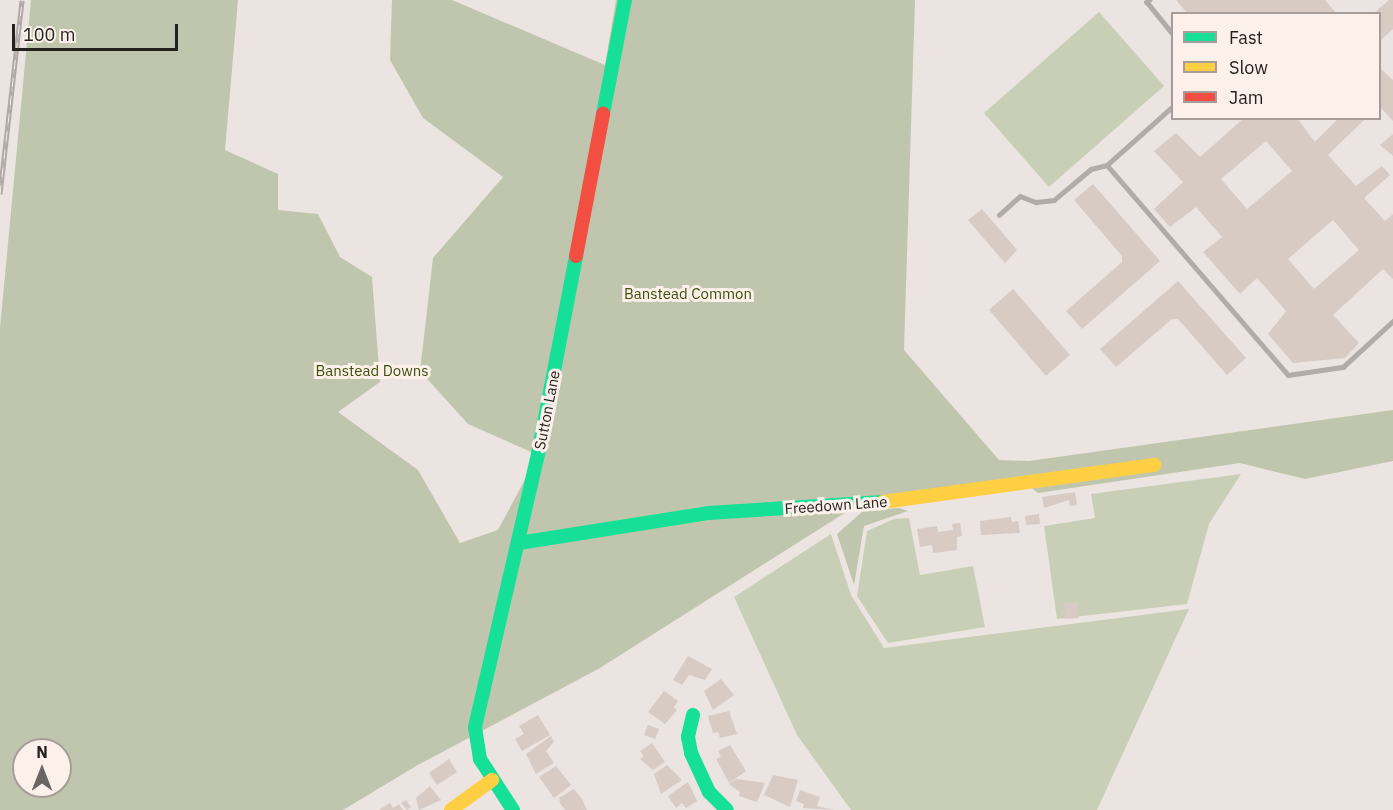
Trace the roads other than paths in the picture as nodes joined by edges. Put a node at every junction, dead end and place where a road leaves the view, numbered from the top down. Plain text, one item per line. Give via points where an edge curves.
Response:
1 (625, 0) edge
2 (1150, 0) edge
3 (1171, 31) edge
4 (1171, 109) edge
5 (1107, 165) junction
6 (999, 216) dead end
7 (1393, 321) edge
8 (1154, 465) dead end
9 (519, 543) junction
10 (693, 715) dead end
11 (492, 780) junction
12 (452, 810) edge
13 (513, 810) edge
14 (727, 810) edge

1 - 9 main road, Sutton Lane
2 - 3 lane via 1147,2
4 - 5 lane
5 - 6 lane via 1091,169 1054,200 1036,202 1020,196
5 - 7 lane via 1288,375 1343,367
8 - 9 main road, Freedown Lane via 849,507 708,513
9 - 11 main road, Sutton Lane via 475,727 477,750
10 - 14 main road via 688,734 691,753 709,792
11 - 12 main road
11 - 13 main road, Sutton Lane

